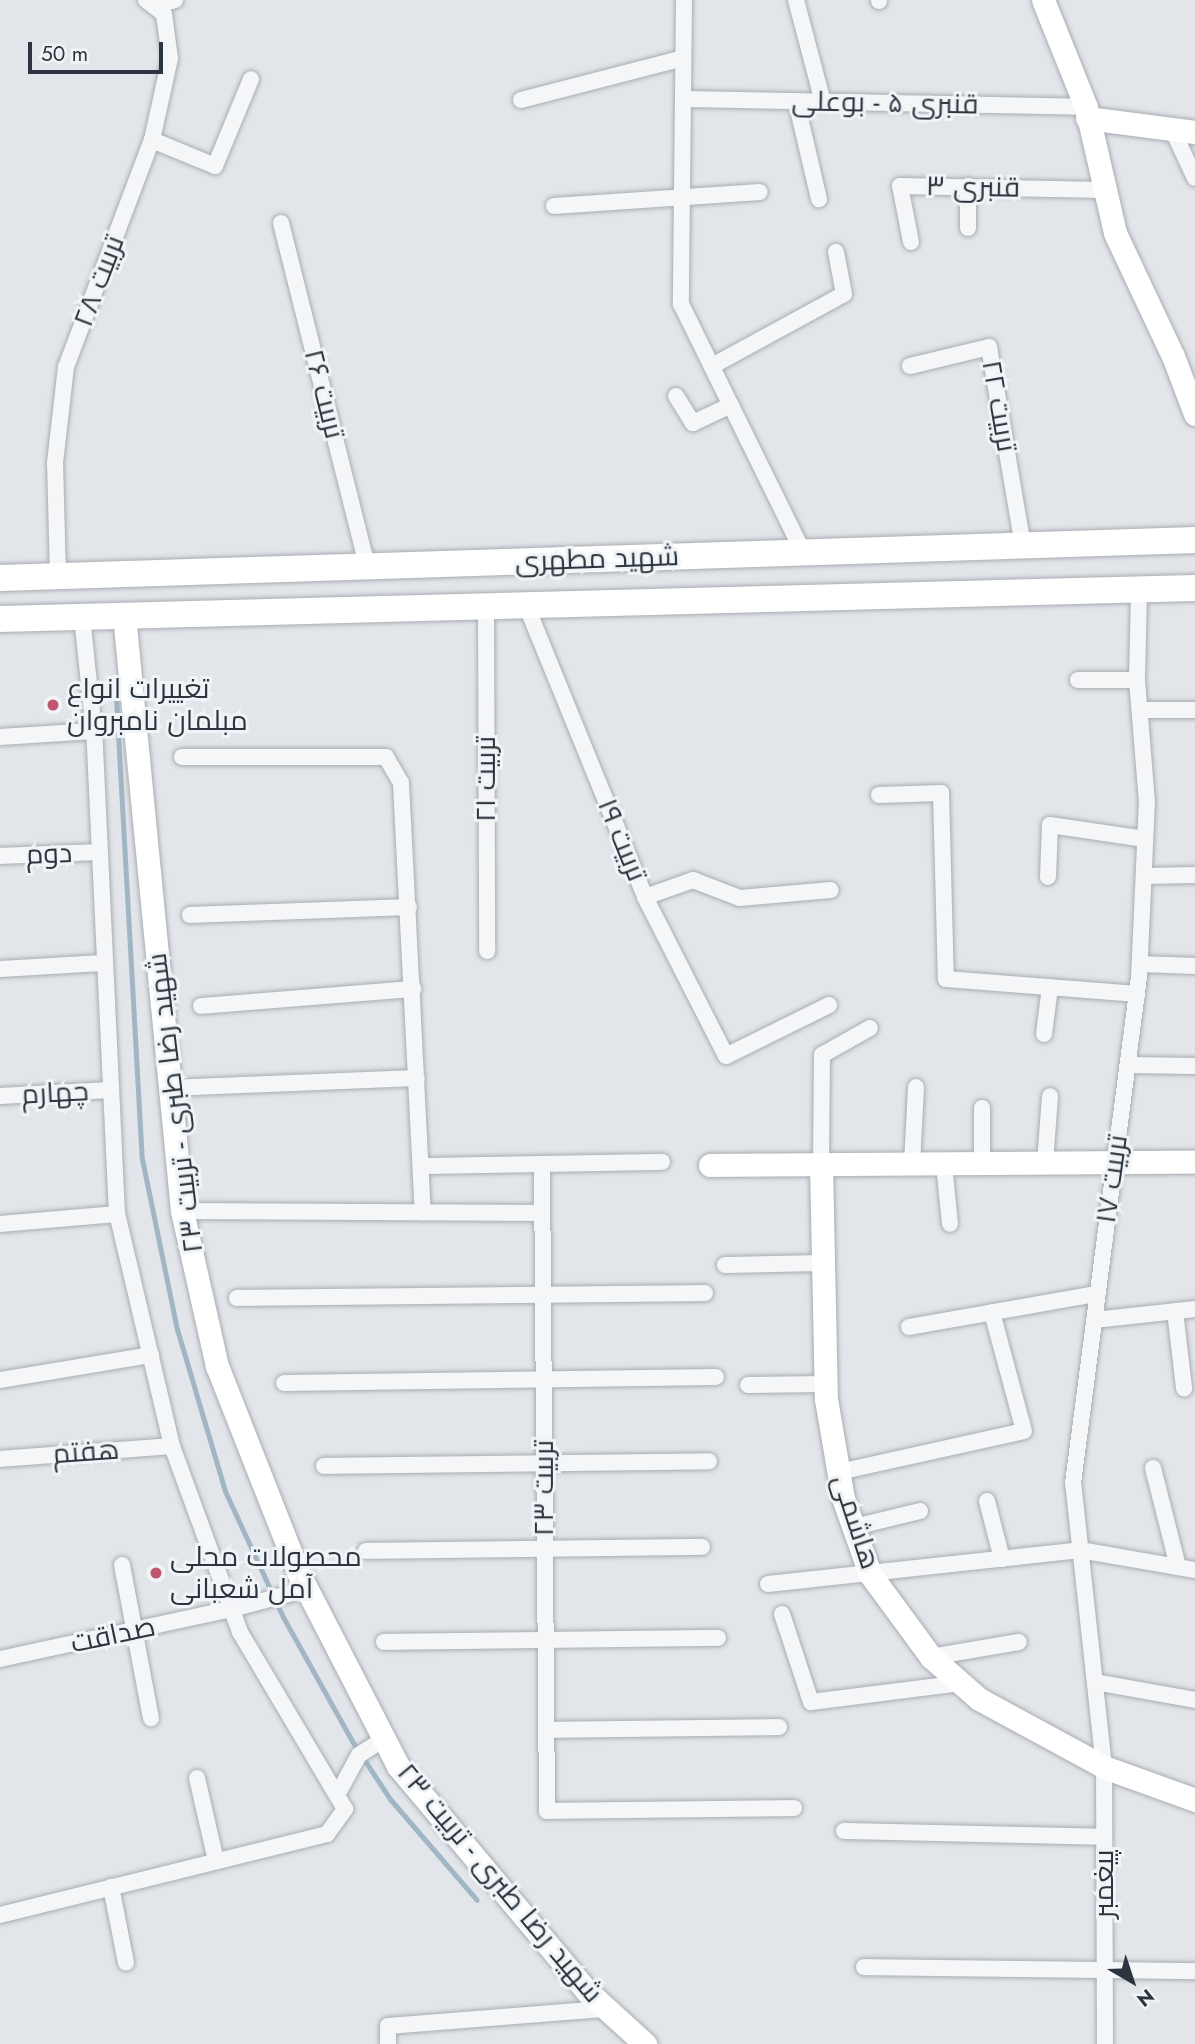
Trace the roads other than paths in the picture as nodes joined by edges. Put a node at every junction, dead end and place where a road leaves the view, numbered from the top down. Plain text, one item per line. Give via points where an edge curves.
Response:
1 (175, 0) edge
2 (684, 0) edge
3 (796, 0) edge
4 (1043, 0) edge
5 (150, 3) edge
6 (684, 58) junction
7 (251, 79) dead end
8 (683, 99) junction
9 (521, 100) dead end
10 (796, 101) junction
11 (823, 102) junction
12 (1086, 113) junction
13 (1184, 131) edge
14 (152, 140) junction
15 (1195, 178) edge
16 (968, 186) junction
17 (1103, 190) junction
18 (760, 192) dead end
19 (682, 198) junction
20 (819, 199) dead end
21 (554, 206) dead end
22 (281, 223) dead end
23 (968, 228) dead end
24 (911, 242) dead end
25 (836, 252) dead end
26 (712, 366) junction
27 (910, 366) dead end
28 (676, 396) dead end
29 (731, 405) junction
30 (1195, 414) edge
31 (1195, 540) edge
32 (1023, 545) junction
33 (803, 552) junction
34 (665, 556) junction
35 (367, 566) junction
36 (58, 576) junction
37 (0, 578) edge
38 (1195, 588) edge
39 (1139, 589) junction
40 (666, 601) junction
41 (526, 605) junction
42 (486, 606) junction
43 (124, 615) junction
44 (82, 617) junction
45 (0, 619) edge
46 (1078, 680) dead end
47 (1137, 680) junction
48 (1140, 710) junction
49 (1195, 710) edge
50 (94, 732) junction
51 (0, 737) edge
52 (182, 757) dead end
53 (879, 795) dead end
54 (1145, 839) junction
55 (97, 852) junction
56 (0, 856) edge
57 (1195, 875) edge
58 (1144, 876) junction
59 (1048, 877) dead end
60 (831, 890) dead end
61 (645, 897) junction
62 (409, 908) junction
63 (190, 915) dead end
64 (487, 951) dead end
65 (103, 963) junction
66 (1140, 964) junction
67 (1195, 966) edge
68 (0, 969) edge
69 (1050, 987) junction
70 (413, 989) junction
71 (1137, 994) junction
72 (829, 1004) dead end
73 (201, 1006) dead end
74 (870, 1028) dead end
75 (1044, 1034) dead end
76 (1128, 1065) junction
77 (1195, 1066) edge
78 (417, 1078) junction
79 (916, 1087) dead end
80 (168, 1088) junction
81 (110, 1090) junction
82 (0, 1096) edge
83 (1050, 1096) dead end
84 (982, 1108) dead end
85 (662, 1162) dead end
86 (1195, 1162) edge
87 (982, 1163) junction
88 (1045, 1163) junction
89 (1115, 1163) junction
90 (821, 1164) junction
91 (912, 1164) junction
92 (944, 1164) junction
93 (542, 1165) junction
94 (710, 1165) dead end
95 (421, 1166) junction
96 (183, 1211) junction
97 (423, 1212) junction
98 (542, 1213) junction
99 (117, 1214) junction
100 (0, 1224) edge
101 (950, 1224) dead end
102 (823, 1263) junction
103 (725, 1265) dead end
104 (705, 1293) dead end
105 (543, 1294) junction
106 (1097, 1294) junction
107 (237, 1298) dead end
108 (1195, 1309) edge
109 (1175, 1311) junction
110 (992, 1312) junction
111 (1094, 1320) junction
112 (909, 1326) dead end
113 (151, 1355) junction
114 (716, 1377) dead end
115 (543, 1379) junction
116 (0, 1380) edge
117 (284, 1383) dead end
118 (826, 1384) junction
119 (748, 1385) dead end
120 (1185, 1388) dead end
121 (172, 1446) junction
122 (0, 1459) edge
123 (709, 1461) dead end
124 (544, 1463) junction
125 (324, 1466) dead end
126 (1153, 1468) dead end
127 (839, 1472) junction
128 (987, 1501) dead end
129 (920, 1511) dead end
130 (853, 1527) junction
131 (702, 1547) dead end
132 (545, 1549) junction
133 (1080, 1550) junction
134 (366, 1551) dead end
135 (1002, 1559) junction
136 (122, 1565) dead end
137 (1178, 1567) junction
138 (1195, 1570) edge
139 (870, 1574) junction
140 (768, 1584) dead end
141 (307, 1589) junction
142 (232, 1609) junction
143 (782, 1614) dead end
144 (134, 1630) junction
145 (718, 1638) dead end
146 (545, 1640) junction
147 (384, 1642) dead end
148 (1019, 1642) dead end
149 (931, 1657) junction
150 (0, 1659) edge
151 (1094, 1682) junction
152 (961, 1683) junction
153 (1195, 1700) edge
154 (151, 1718) dead end
155 (779, 1727) dead end
156 (546, 1730) junction
157 (384, 1739) junction
158 (1104, 1767) junction
159 (197, 1778) dead end
160 (337, 1795) junction
161 (1195, 1800) edge
162 (794, 1808) dead end
163 (844, 1831) dead end
164 (1104, 1837) junction
165 (216, 1861) junction
166 (111, 1887) junction
167 (0, 1915) edge
168 (126, 1964) dead end
169 (864, 1967) dead end
170 (1195, 1971) edge
171 (1104, 1972) junction
172 (606, 2009) junction
173 (388, 2044) edge
174 (645, 2044) edge
175 (1105, 2044) edge

1 - 5 street
2 - 6 street
3 - 11 street
4 - 12 street
5 - 14 street, تربیت ۲۸ via 164,14 170,58
6 - 8 street
6 - 9 street
7 - 14 street via 215,166
8 - 10 street, قنبری ۵ - بوعلی
8 - 19 street
10 - 11 street, قنبری ۵ - بوعلی
10 - 20 street
11 - 12 street, قنبری ۵ - بوعلی
12 - 13 street
12 - 17 street
13 - 15 street
14 - 36 street, تربیت ۲۸ via 66,367 55,463
16 - 17 street, قنبری ۳
16 - 23 street
16 - 24 street, قنبری ۳ via 900,187
17 - 30 street via 1115,233
18 - 19 street
19 - 21 street
19 - 26 street via 681,304
22 - 35 street, تربیت ۲۶
25 - 26 street via 844,294
26 - 29 street
27 - 32 street, تربیت ۲۲ via 989,347
28 - 29 street via 692,423
29 - 33 street
31 - 32 main road, شهید مطهری
32 - 33 main road, شهید مطهری
33 - 34 main road, شهید مطهری
34 - 35 main road, شهید مطهری
34 - 40 main road
35 - 36 main road, شهید مطهری
36 - 37 main road, شهید مطهری
38 - 39 main road, شهید مطهری
39 - 40 main road, شهید مطهری
39 - 47 street, تربیت ۱۷
40 - 41 main road, شهید مطهری
41 - 42 main road, شهید مطهری
41 - 61 street, تربیت ۱۹
42 - 43 main road, شهید مطهری
42 - 64 street, تربیت ۲۱
43 - 44 main road, شهید مطهری
43 - 80 street, شهید رضا طبری - تربیت ۲۳
44 - 45 main road, شهید مطهری
44 - 50 street
46 - 47 street
47 - 48 street, تربیت ۱۷
48 - 49 street
48 - 54 street, تربیت ۱۷
50 - 51 street
50 - 55 street
52 - 62 street via 386,757 401,783
53 - 69 street via 941,793 946,979
54 - 58 street, تربیت ۱۷
54 - 59 street via 1050,825
55 - 56 street, دوم
55 - 65 street
57 - 58 street
58 - 66 street, تربیت ۱۷
60 - 61 street, تربیت ۱۹ via 740,898 694,880
61 - 72 street via 726,1056
62 - 63 street
62 - 70 street
65 - 68 street
65 - 81 street
66 - 67 street
66 - 71 street, تربیت ۱۷
69 - 71 street
69 - 75 street
70 - 73 street
70 - 78 street
71 - 76 street, تربیت ۱۷
74 - 90 street via 822,1055
76 - 77 street
76 - 89 street, تربیت ۱۷
78 - 80 street
78 - 95 street
79 - 91 street
80 - 96 street, شهید رضا طبری - تربیت ۲۳
81 - 82 street, چهارم
81 - 99 street
83 - 88 street
84 - 87 street
85 - 93 street
86 - 89 street
87 - 88 street
87 - 92 street
88 - 89 street
89 - 106 street, تربیت ۱۷
90 - 91 street
90 - 94 street
90 - 102 street, هاشمی
91 - 92 street
92 - 101 street
93 - 95 street
93 - 98 street, تربیت ۲۳
95 - 97 street
96 - 97 street
96 - 141 street, شهید رضا طبری - تربیت ۲۳ via 217,1366
97 - 98 street
98 - 105 street, تربیت ۲۳
99 - 100 street
99 - 113 street
102 - 103 street
102 - 118 street, هاشمی
104 - 105 street
105 - 107 street
105 - 115 street, تربیت ۲۳
106 - 110 street
106 - 111 street, تربیت ۱۷
108 - 109 street
109 - 111 street
109 - 120 street
110 - 112 street
110 - 127 street via 1024,1431
111 - 133 street, تربیت ۱۷ via 1073,1483
113 - 116 street
113 - 121 street
114 - 115 street
115 - 117 street
115 - 124 street, تربیت ۲۳
118 - 119 street
118 - 127 street, هاشمی
121 - 122 street, هفتم
121 - 142 street
123 - 124 street
124 - 125 street
124 - 132 street, تربیت ۲۳
126 - 137 street
127 - 130 street, هاشمی
128 - 135 street
129 - 130 street
130 - 139 street, هاشمی
131 - 132 street
132 - 134 street
132 - 146 street, تربیت ۲۳
133 - 135 street
133 - 137 street
133 - 151 street, تربیت ۱۷
135 - 139 street
136 - 144 street
137 - 138 street
139 - 140 street
139 - 149 street, هاشمی
141 - 142 street, صداقت
141 - 157 street, شهید رضا طبری - تربیت ۲۳
142 - 144 street, صداقت
142 - 160 street via 240,1632
143 - 152 street via 811,1702
144 - 150 street, صداقت
144 - 154 street
145 - 146 street
146 - 147 street
146 - 156 street, تربیت ۲۳
148 - 149 street
149 - 152 street, هاشمی
151 - 153 street
151 - 158 street, تربیت ۱۷
152 - 158 street, هاشمی via 979,1699
155 - 156 street
156 - 162 street, تربیت ۲۳ via 547,1811
157 - 160 street via 359,1755
157 - 172 street, شهید رضا طبری - تربیت ۲۳ via 398,1766
158 - 161 street, هاشمی
158 - 164 street, پیغمبر
159 - 165 street
160 - 165 street via 345,1809 327,1834
163 - 164 street
164 - 171 street, پیغمبر
165 - 166 street
166 - 167 street
166 - 168 street
169 - 171 street
170 - 171 street
171 - 175 street, پیغمبر
172 - 173 street via 388,2026
172 - 174 street, شهید رضا طبری - تربیت ۲۳

